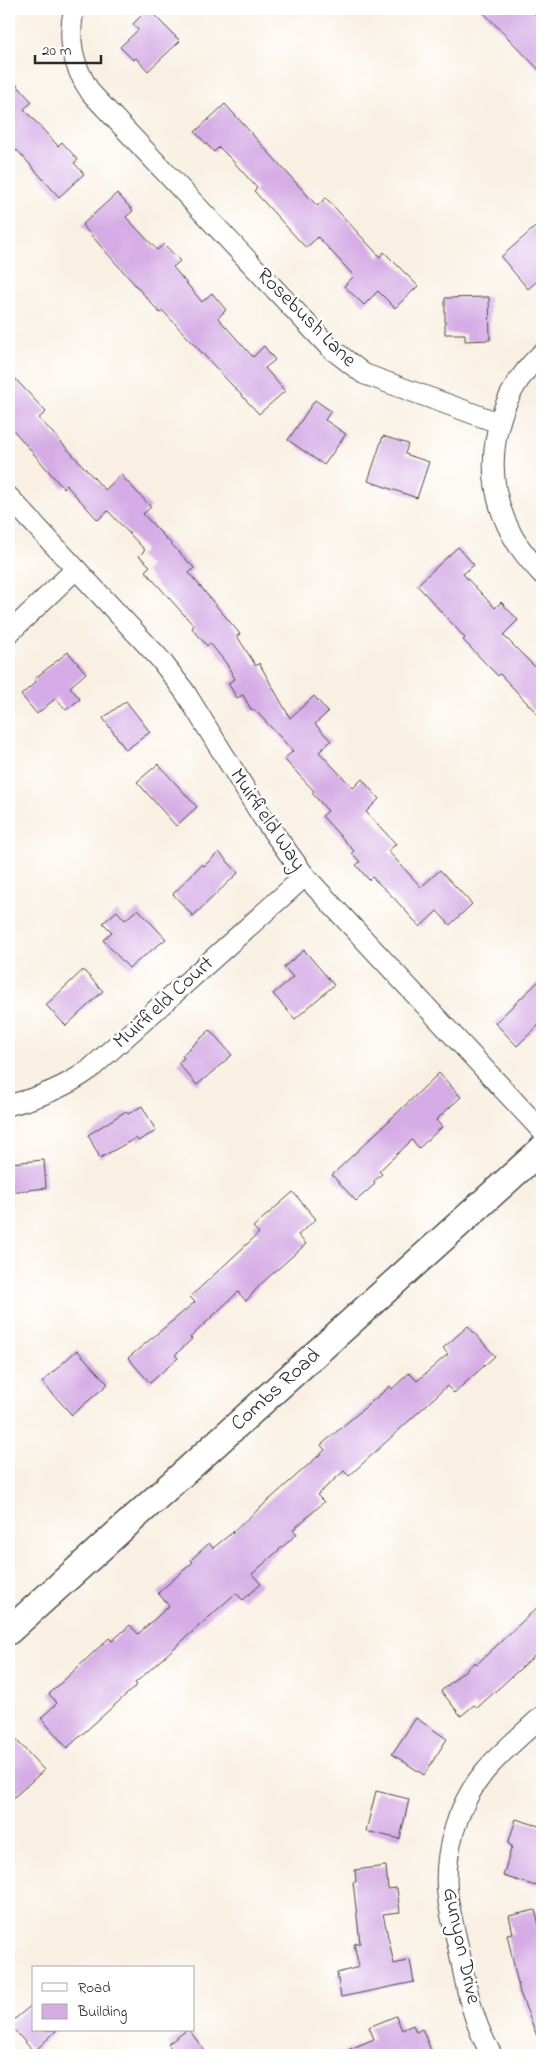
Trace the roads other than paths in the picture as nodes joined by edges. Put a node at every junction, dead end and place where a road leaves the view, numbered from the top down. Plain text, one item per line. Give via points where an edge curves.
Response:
1 (74, 9) edge
2 (542, 353) edge
3 (499, 423) junction
4 (9, 497) edge
5 (76, 569) junction
6 (542, 574) edge
7 (9, 633) edge
8 (305, 876) junction
9 (9, 1105) edge
10 (542, 1131) edge
11 (542, 1149) edge
12 (9, 1631) edge
13 (542, 1716) edge
14 (492, 2055) edge

1 - 3 street, Rosebush Lane via 70,34 73,50 80,75 98,101 340,357 371,377
2 - 3 street via 516,385
3 - 6 street via 494,454 495,486 500,506 523,553
4 - 5 street, Muirfield Way
5 - 7 street
5 - 8 street, Muirfield Way via 172,676 263,818
8 - 9 street, Muirfield Court via 89,1070 54,1091
8 - 10 street, Muirfield Way
11 - 12 street, Combs Road
13 - 14 street, Gunyon Drive via 492,1763 472,1789 455,1827 447,1868 448,1899 465,1981 480,2030

